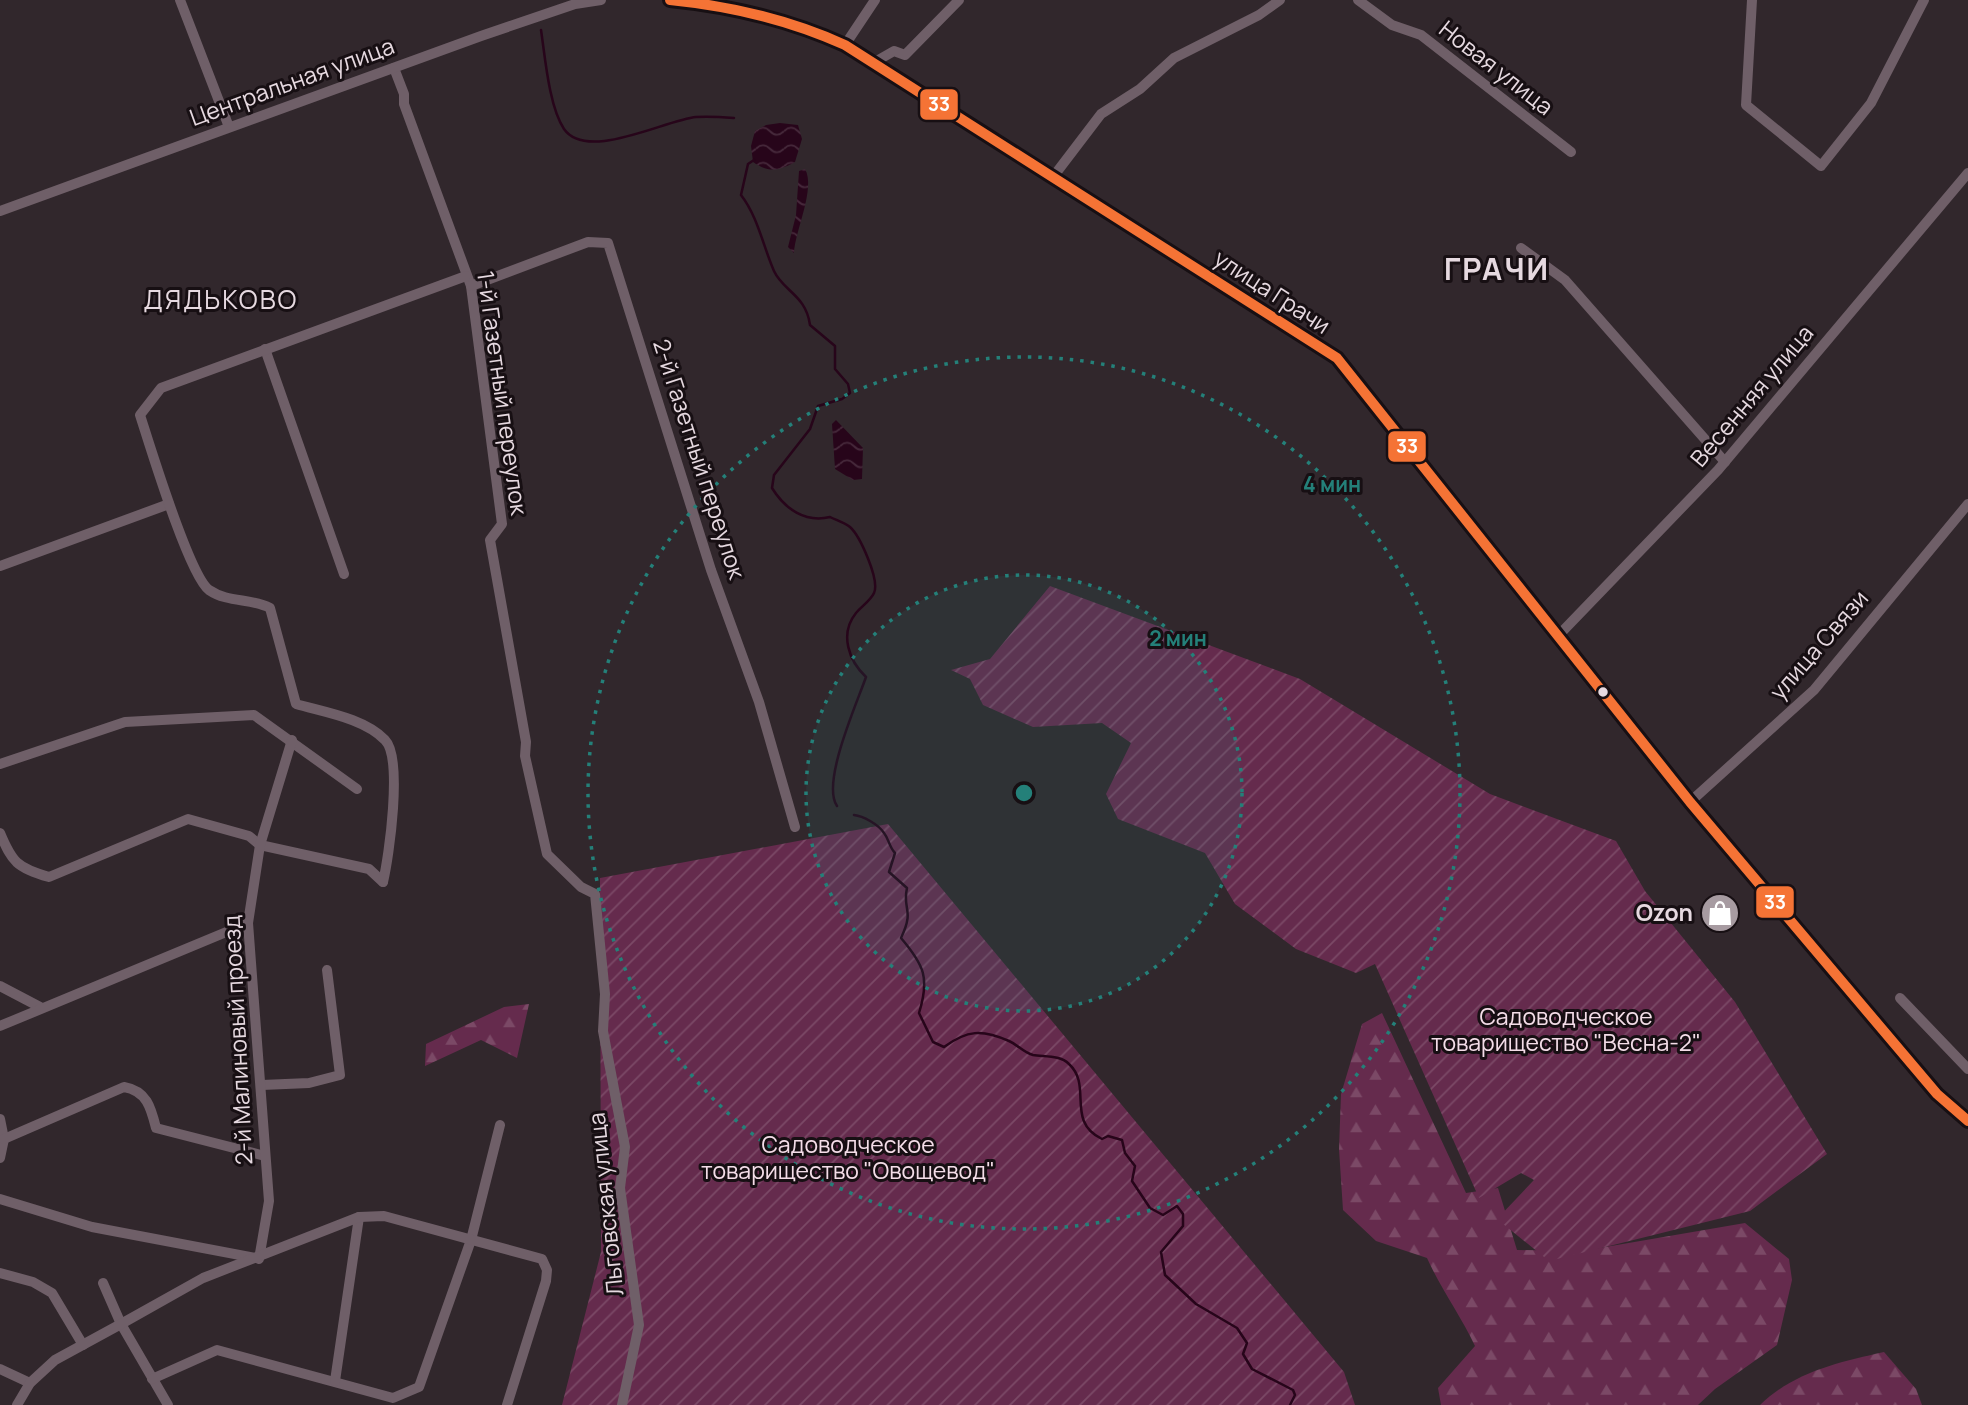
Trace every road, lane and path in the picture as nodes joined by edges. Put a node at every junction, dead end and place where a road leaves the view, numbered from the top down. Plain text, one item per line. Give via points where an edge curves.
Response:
1 (180, 0) edge
2 (601, 0) edge
3 (670, 0) edge
4 (875, 0) edge
5 (960, 0) edge
6 (1280, 0) edge
7 (1358, 0) edge
8 (1752, 0) edge
9 (1924, 0) edge
10 (845, 45) junction
11 (873, 63) junction
12 (394, 68) junction
13 (229, 127) junction
14 (1571, 152) dead end
15 (1968, 173) edge
16 (1053, 177) junction
17 (0, 211) edge
18 (1521, 248) dead end
19 (468, 281) junction
20 (265, 349) junction
21 (1725, 462) junction
22 (169, 503) junction
23 (1968, 504) edge
24 (0, 566) edge
25 (344, 574) dead end
26 (1557, 637) junction
27 (292, 740) junction
28 (0, 764) edge
29 (357, 789) dead end
30 (1689, 802) junction
31 (795, 827) dead end
32 (0, 833) edge
33 (260, 845) junction
34 (547, 854) joint
35 (248, 923) junction
36 (327, 970) dead end
37 (0, 986) edge
38 (1900, 998) dead end
39 (40, 1007) junction
40 (0, 1026) edge
41 (1968, 1069) edge
42 (262, 1085) junction
43 (0, 1119) edge
44 (1968, 1121) edge
45 (499, 1125) dead end
46 (4, 1139) junction
47 (265, 1156) junction
48 (0, 1158) edge
49 (0, 1199) edge
50 (359, 1217) junction
51 (471, 1240) junction
52 (259, 1259) junction
53 (0, 1273) edge
54 (103, 1283) dead end
55 (121, 1324) junction
56 (83, 1345) junction
57 (0, 1368) edge
58 (152, 1379) junction
59 (335, 1381) junction
60 (30, 1383) junction
61 (17, 1405) edge
62 (168, 1405) edge
63 (507, 1405) edge
64 (622, 1405) edge

1 - 13 street
2 - 12 street, Центральная улица via 575,4
3 - 10 street via 805,27
4 - 10 street
5 - 11 street via 905,55 894,51
6 - 16 street via 1174,58 1140,89 1101,114
7 - 14 street, Новая улица via 1392,25 1421,36
8 - 9 street via 1746,105 1821,166 1871,103
10 - 11 street, улица Грачи
11 - 16 street, улица Грачи
12 - 13 street, Центральная улица
12 - 19 street, 1-й Газетный переулок
13 - 17 street, Центральная улица
15 - 21 street, Весенняя улица
16 - 26 street, улица Грачи via 1337,358
18 - 21 street via 1565,280
19 - 20 street
19 - 31 street, 2-й Газетный переулок via 589,242 608,243 711,570 759,702
19 - 34 street, 1-й Газетный переулок via 502,524 490,540 525,756
20 - 22 street via 161,388 140,415
20 - 25 street
21 - 26 street, Весенняя улица
22 - 24 street
22 - 33 street via 208,589 225,598 270,608 296,704 354,722 386,740 391,753 394,814 383,882 369,869
23 - 30 street, улица Связи via 1814,690
26 - 30 street, улица Грачи
27 - 28 street via 254,715 125,722
27 - 29 street
27 - 33 street, 2-й Малиновый проезд
30 - 44 street, улица Грачи via 1937,1094
32 - 33 street via 10,858 26,870 49,877 187,819 250,836
33 - 35 street, 2-й Малиновый проезд
34 - 64 street, Льговская улица via 581,887 595,894 603,1031 625,1147 620,1188 639,1325
35 - 39 street
35 - 42 street, 2-й Малиновый проезд
36 - 42 street via 340,1075 309,1083
37 - 39 street
38 - 41 street
39 - 40 street
42 - 47 street, 2-й Малиновый проезд
43 - 46 street
45 - 51 street
46 - 47 street via 124,1087 135,1088 149,1100 156,1128
46 - 48 street
47 - 52 street, 2-й Малиновый проезд via 269,1201
49 - 52 street via 92,1227
50 - 51 street via 384,1216
50 - 52 street
50 - 59 street
51 - 59 street via 419,1387 393,1398
51 - 63 street via 542,1259 548,1270
52 - 55 street via 203,1278
53 - 56 street via 52,1293
54 - 55 street
55 - 56 street
55 - 58 street
56 - 60 street via 55,1360
57 - 60 street
58 - 59 street via 217,1350
58 - 62 street
60 - 61 street

